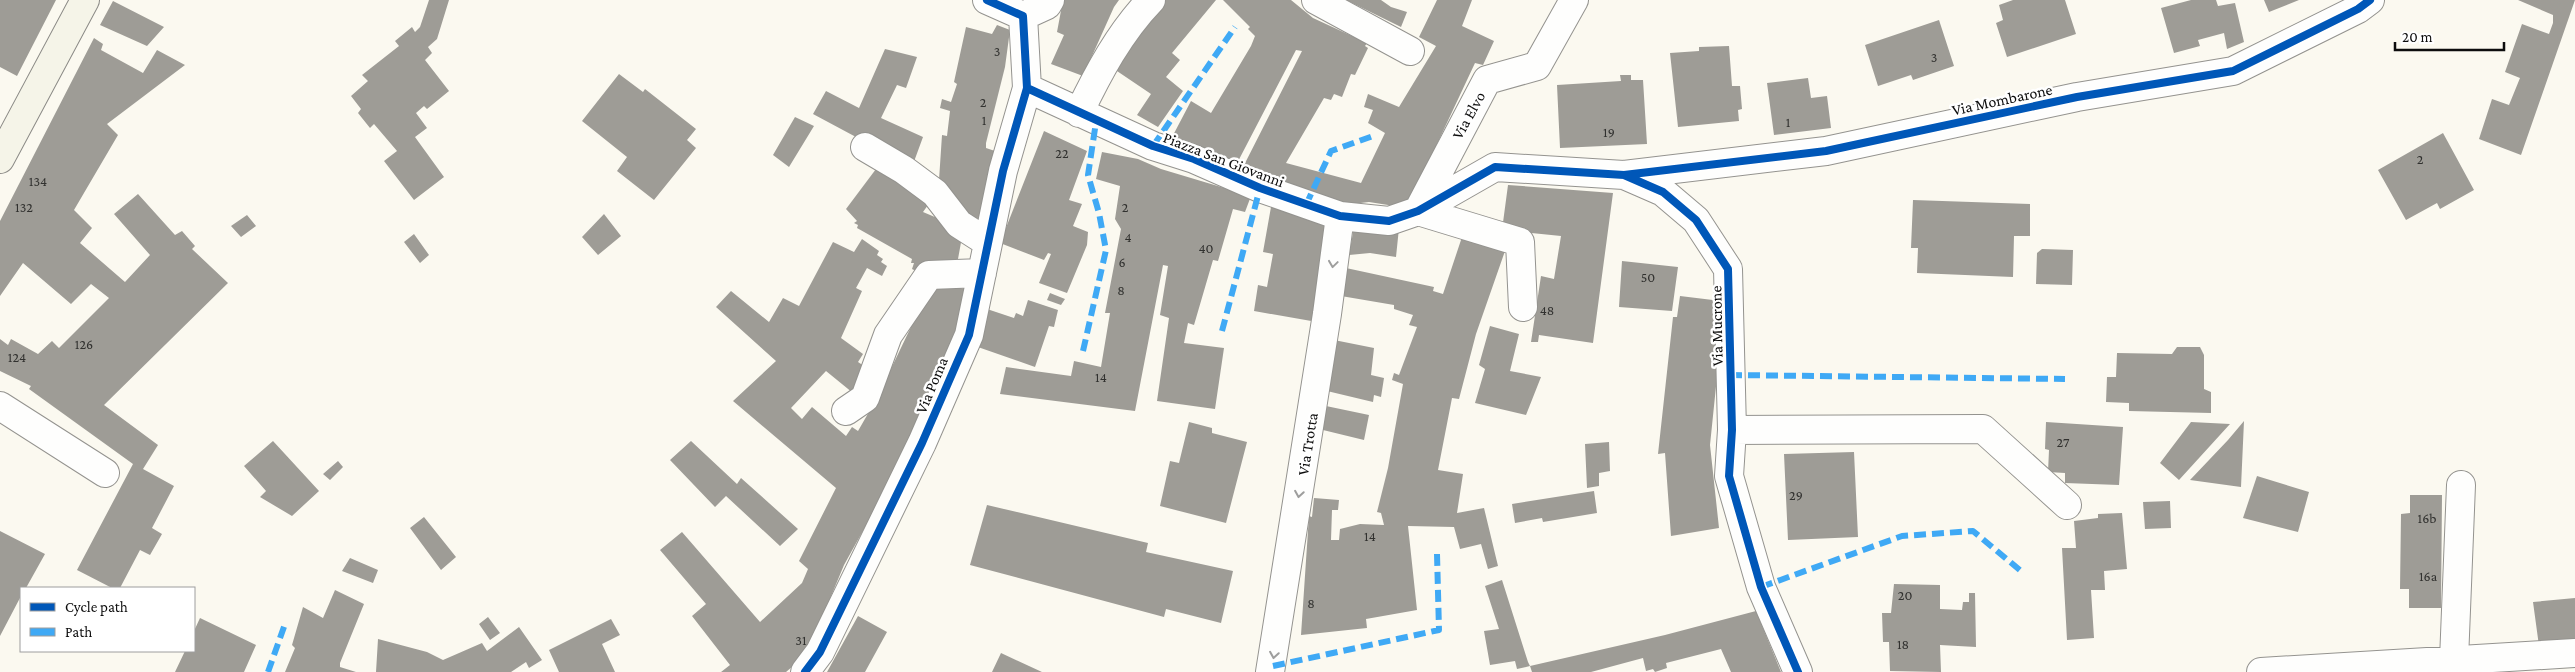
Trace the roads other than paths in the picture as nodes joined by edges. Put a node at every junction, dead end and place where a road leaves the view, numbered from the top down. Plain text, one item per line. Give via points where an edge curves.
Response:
1 (85, 0) edge
2 (987, 0) edge
3 (1050, 0) edge
4 (1151, 0) edge
5 (1316, 0) edge
6 (1574, 0) edge
7 (2370, 0) edge
8 (1024, 8) edge
9 (1410, 51) dead end
10 (1026, 88) junction
11 (1079, 113) junction
12 (865, 147) dead end
13 (0, 159) edge
14 (1624, 175) junction
15 (1418, 211) junction
16 (1340, 216) junction
17 (987, 242) junction
18 (982, 273) junction
19 (1523, 307) dead end
20 (0, 406) edge
21 (846, 412) dead end
22 (1732, 430) junction
23 (105, 473) dead end
24 (2461, 485) dead end
25 (2067, 505) dead end
26 (2574, 653) edge
27 (2454, 660) junction
28 (805, 672) edge
29 (1270, 672) edge
30 (1798, 672) edge
31 (2261, 672) edge

1 - 13 main road
2 - 8 street
3 - 8 street via 1047,5
4 - 11 street via 1100,70
5 - 9 street
6 - 15 street, Via Elvo via 1538,66 1487,80
7 - 14 street, Via Mombarone via 2233,71 2077,96 1826,151
8 - 10 street, Via Poma
10 - 11 street, Piazza San Giovanni
10 - 17 street, Via Poma
11 - 16 street, Piazza San Giovanni via 1260,188
12 - 17 street via 935,193 959,224
14 - 15 street, Via Mucrone via 1495,167
14 - 22 street, Via Mucrone via 1663,192 1696,220 1728,269
15 - 16 street, Piazza San Giovanni via 1389,221
15 - 19 street via 1520,242
16 -> 29 street, Via Trotta
17 - 18 street, Via Poma
18 - 21 street via 929,276 888,335 865,398
18 - 28 street, Via Poma via 969,335 922,443 820,652
20 - 23 street
22 - 25 street via 1983,429
22 - 30 street, Via Mucrone via 1729,476 1760,587
24 - 27 street
26 - 27 street
27 - 31 street

